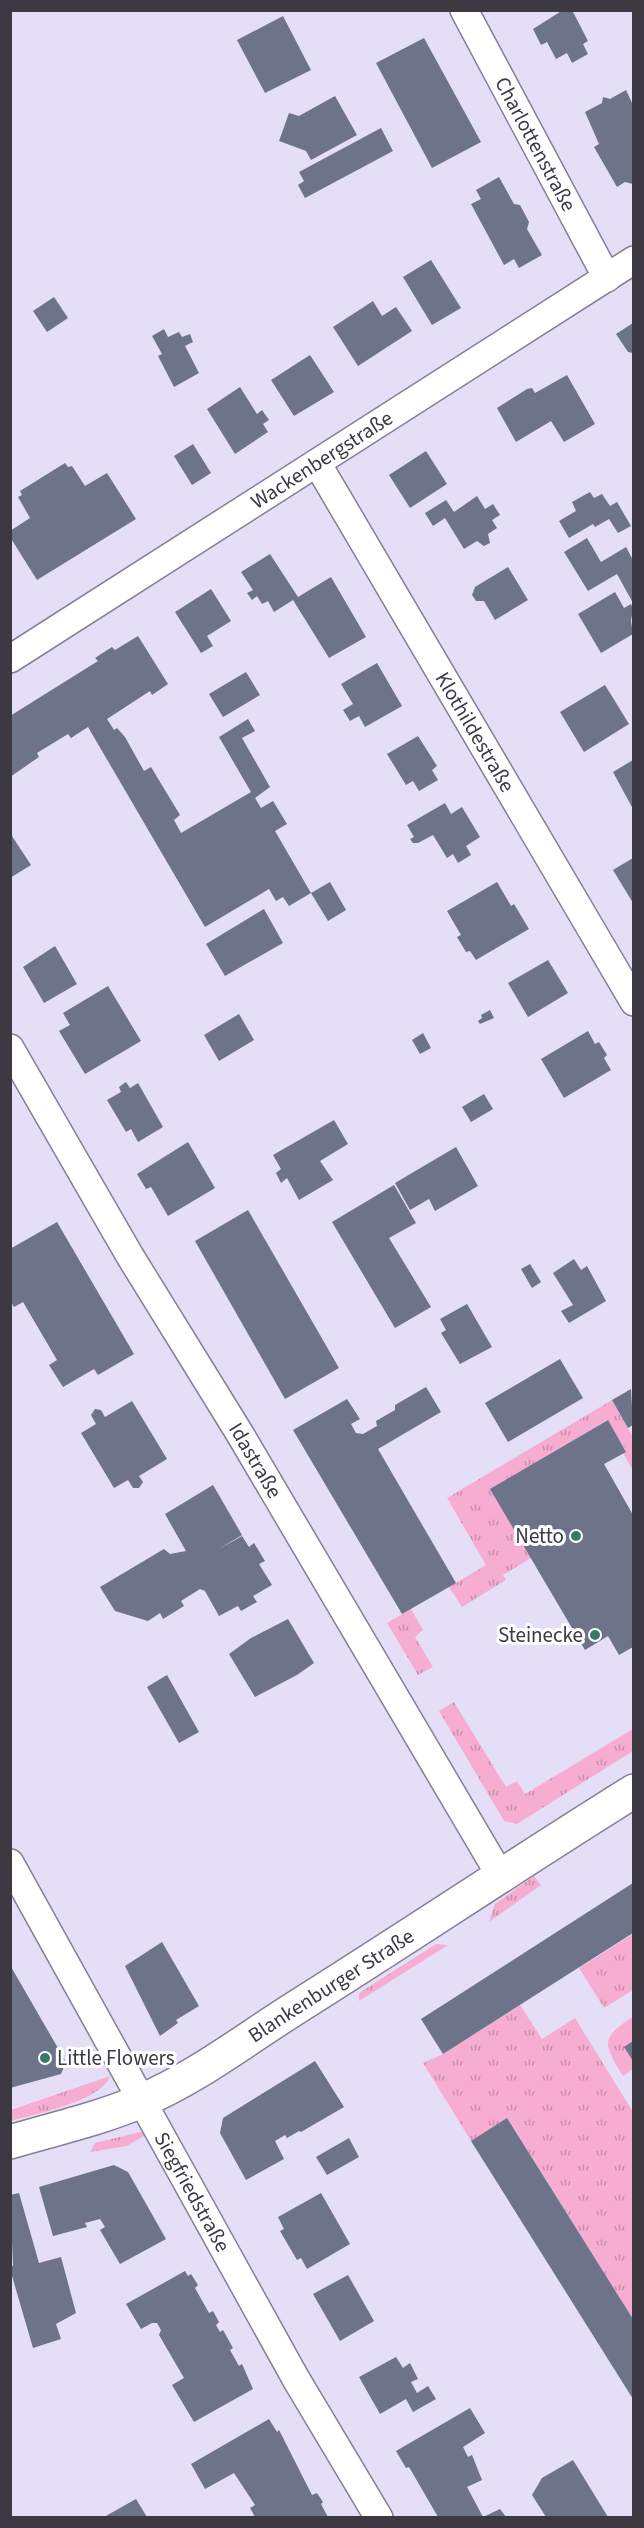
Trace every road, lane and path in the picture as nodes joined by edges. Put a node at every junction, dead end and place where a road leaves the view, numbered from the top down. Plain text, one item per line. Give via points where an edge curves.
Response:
1 (464, 10) edge
2 (633, 261) edge
3 (607, 278) junction
4 (317, 463) junction
5 (10, 658) edge
6 (633, 1002) edge
7 (10, 1048) edge
8 (633, 1791) edge
9 (10, 1863) edge
10 (500, 1875) junction
11 (142, 2100) junction
12 (10, 2142) edge
13 (379, 2517) edge

1 - 3 street, Charlottenstraße
2 - 3 street, Wackenbergstraße
3 - 4 street, Wackenbergstraße
4 - 5 street, Wackenbergstraße
4 - 6 street, Klothildestraße
7 - 10 street, Idastraße
8 - 10 main road, Blankenburger Straße
9 - 11 street, Siegfriedstraße
10 - 11 main road, Blankenburger Straße via 356,1971
11 - 12 main road, Blankenburger Straße
11 - 13 street, Siegfriedstraße via 296,2379

